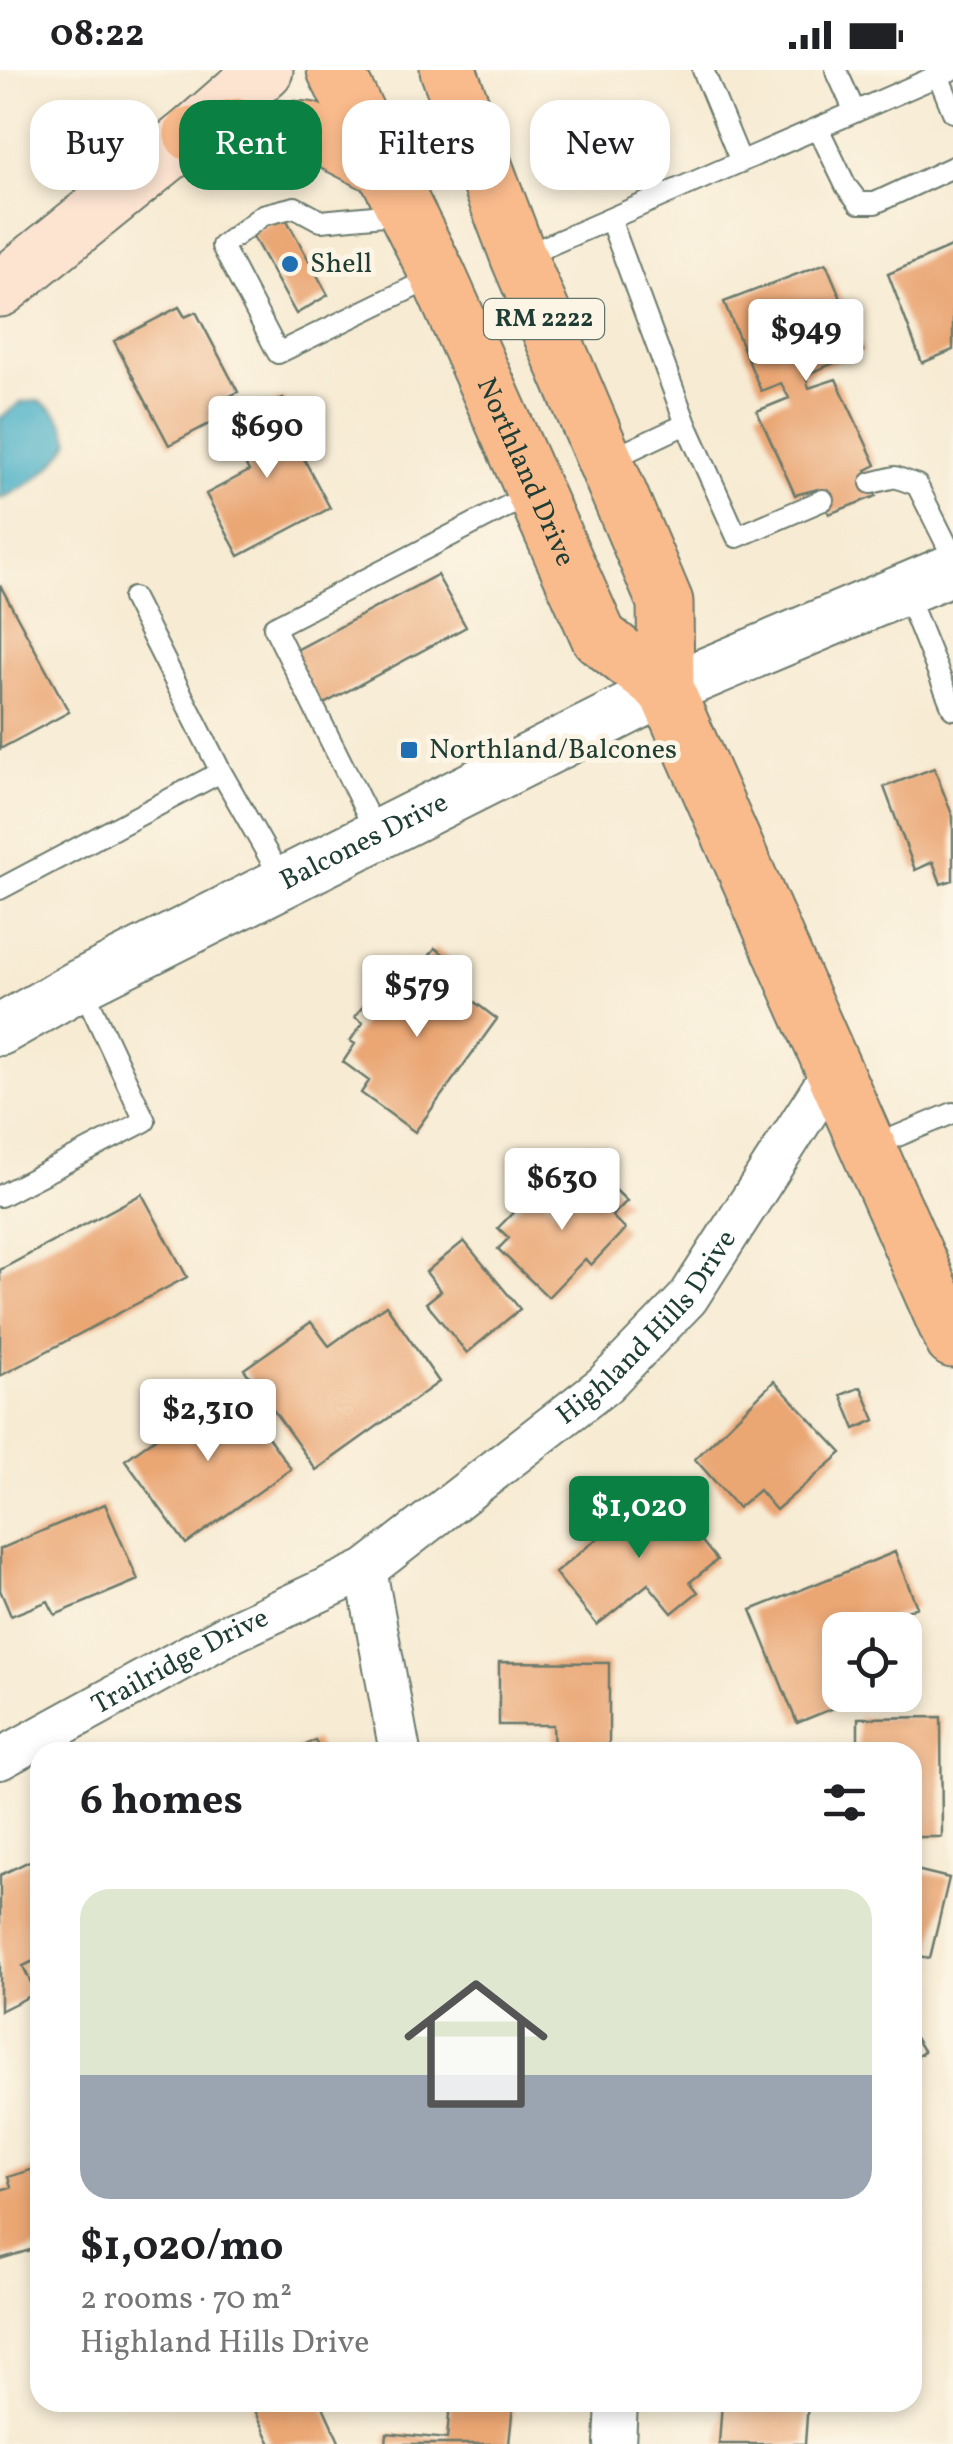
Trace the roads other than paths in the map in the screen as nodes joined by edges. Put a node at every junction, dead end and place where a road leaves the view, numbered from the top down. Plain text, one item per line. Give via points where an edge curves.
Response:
1 (265, 70) edge
2 (334, 70) edge
3 (448, 70) edge
4 (470, 70) edge
5 (703, 70) edge
6 (836, 70) edge
7 (945, 73) edge
8 (231, 100) edge
9 (349, 100) edge
10 (461, 100) edge
11 (471, 100) edge
12 (855, 112) junction
13 (953, 112) edge
14 (818, 128) junction
15 (179, 144) edge
16 (741, 162) junction
17 (953, 167) edge
18 (394, 190) joint
19 (494, 190) edge
20 (610, 219) junction
21 (519, 258) junction
22 (438, 275) junction
23 (0, 289) edge
24 (686, 424) junction
25 (605, 462) junction
26 (870, 483) dead end
27 (535, 492) junction
28 (823, 500) dead end
29 (953, 557) edge
30 (953, 569) edge
31 (905, 590) junction
32 (132, 598) dead end
33 (666, 690) junction
34 (953, 709) edge
35 (222, 772) junction
36 (378, 836) junction
37 (284, 883) junction
38 (0, 889) edge
39 (81, 984) junction
40 (0, 1030) edge
41 (834, 1070) junction
42 (953, 1113) edge
43 (869, 1148) junction
44 (0, 1196) edge
45 (952, 1337) edge
46 (366, 1570) junction
47 (398, 1742) edge
48 (0, 1758) edge
49 (617, 2412) edge
50 (615, 2444) edge

1 - 8 main road
2 - 9 main road, Northland Drive / RM 2222
3 - 10 main road, Northland Drive / RM 2222
4 - 11 main road
5 - 16 lane
6 - 12 lane
7 - 12 lane
7 - 13 lane
12 - 14 lane
14 - 16 lane
14 - 17 lane via 859,203 874,204
15 - 23 main road
16 - 20 lane
18 - 22 main road, Northland Drive / RM 2222
18 - 22 lane via 322,221 295,207 263,215 222,246 278,354
19 - 21 main road, Northland Drive / RM 2222
20 - 21 lane
20 - 24 lane
21 - 25 main road, Northland Drive / RM 2222
22 - 27 main road, Northland Drive / RM 2222
24 - 25 lane
24 - 28 lane via 737,538
25 - 33 main road, Northland Drive / RM 2222 via 665,602
26 - 29 lane via 895,477 917,485
27 - 33 main road, Northland Drive / RM 2222 via 599,636
27 - 36 lane via 274,627
30 - 31 street, Balcones Drive
31 - 33 street, Balcones Drive
31 - 34 lane
32 - 35 lane
33 - 36 street, Balcones Drive
33 - 41 main road, Northland Drive / RM 2222
35 - 37 lane
35 - 38 lane
36 - 37 street, Balcones Drive
37 - 39 street, Balcones Drive
39 - 40 street, Balcones Drive
39 - 44 lane via 145,1122
41 - 43 main road, Northland Drive / RM 2222
41 - 46 street, Highland Hills Drive via 688,1298 604,1385
42 - 43 lane
43 - 45 main road, Northland Drive / RM 2222 via 930,1267
46 - 47 street
46 - 48 street, Trailridge Drive via 228,1634
49 - 50 street

